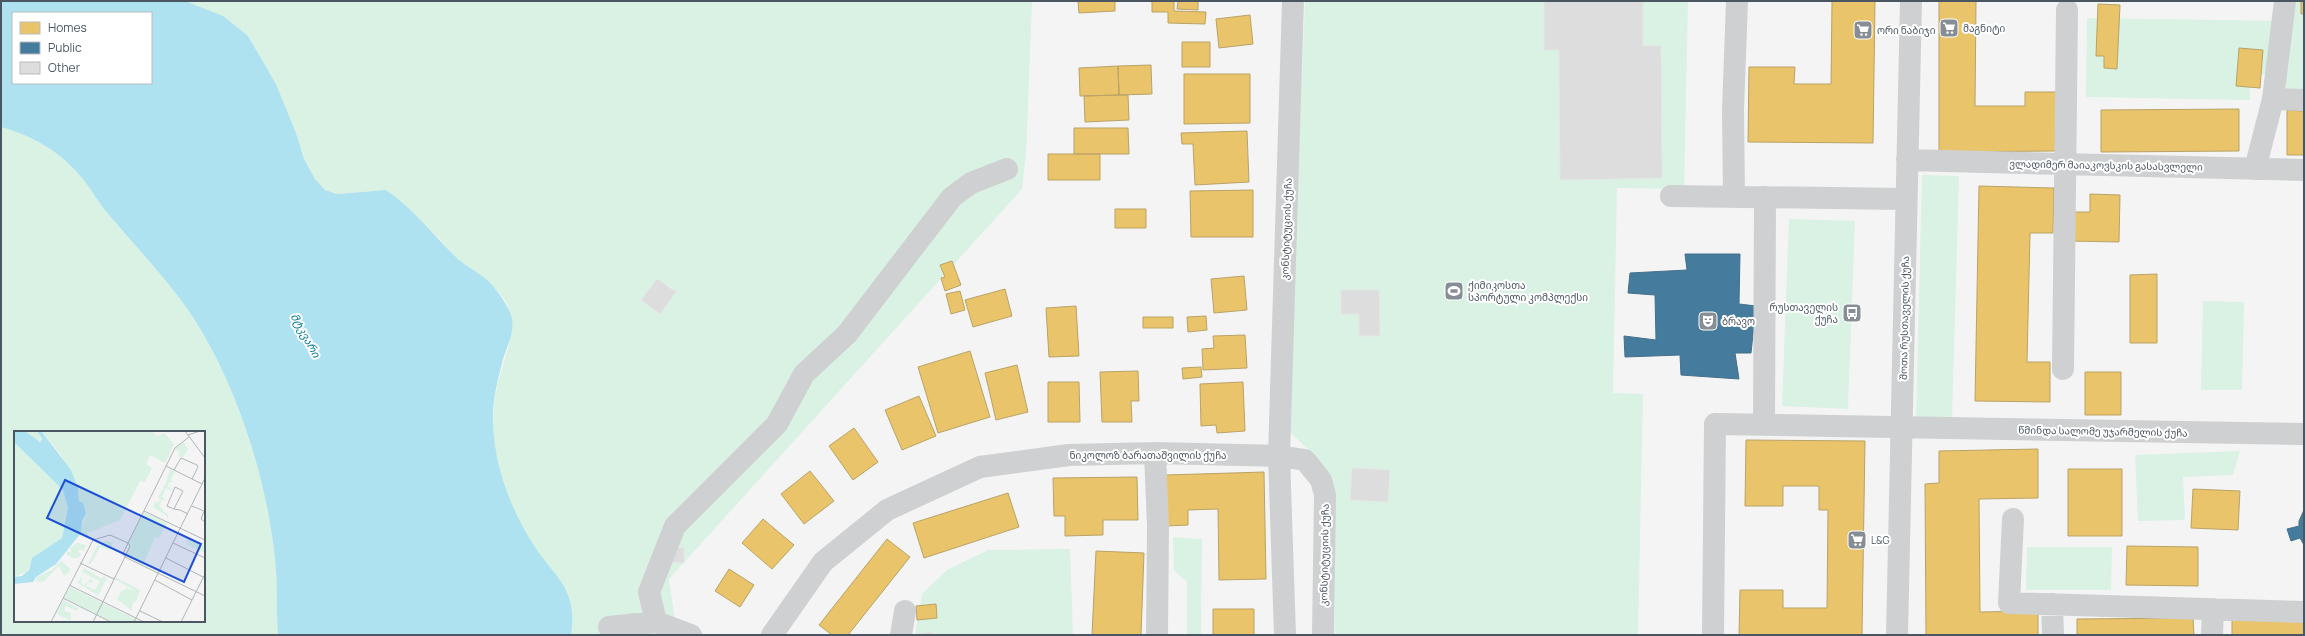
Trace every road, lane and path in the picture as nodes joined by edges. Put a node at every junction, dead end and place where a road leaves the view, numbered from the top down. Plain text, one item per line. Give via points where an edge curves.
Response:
1 (1293, 1) edge
2 (1737, 1) edge
3 (1911, 1) edge
4 (2285, 1) edge
5 (2067, 10) dead end
6 (2273, 99) junction
7 (2304, 100) edge
8 (1907, 160) junction
9 (2065, 164) junction
10 (1007, 168) dead end
11 (2255, 169) junction
12 (2304, 170) edge
13 (1671, 196) dead end
14 (1734, 197) junction
15 (1765, 197) junction
16 (1906, 199) junction
17 (2063, 369) dead end
18 (1764, 424) junction
19 (1902, 428) junction
20 (2304, 434) edge
21 (1155, 453) junction
22 (1279, 456) junction
23 (2013, 519) dead end
24 (2052, 604) junction
25 (2213, 609) junction
26 (905, 612) dead end
27 (2304, 612) edge
28 (656, 622) junction
29 (609, 626) dead end
30 (691, 635) edge
31 (772, 635) edge
32 (901, 635) edge
33 (1157, 635) edge
34 (1285, 635) edge
35 (1323, 635) edge
36 (1713, 635) edge
37 (1897, 635) edge
38 (2052, 635) edge
39 (2212, 635) edge

1 - 22 street, კონსტიტუციის ქუჩა
2 - 14 street via 1733,110
3 - 8 street, შოთა რუსთაველის ქუჩა
4 - 6 street
5 - 9 street
6 - 7 street
6 - 11 street
8 - 9 street, ვლადიმერ მაიაკოვსკის გასასვლელი
8 - 16 street, შოთა რუსთაველის ქუჩა
9 - 11 street, ვლადიმერ მაიაკოვსკის გასასვლელი
9 - 17 street
10 - 28 street via 971,183 952,197 847,334 804,374 777,424 675,526 649,592
11 - 12 street, ვლადიმერ მაიაკოვსკის გასასვლელი
13 - 14 street
14 - 15 street
15 - 16 street
15 - 18 street
16 - 19 street, შოთა რუსთაველის ქუჩა
18 - 19 street, წმინდა სალომე უჯარმელის ქუჩა
18 - 36 street, წმინდა სალომე უჯარმელის ქუჩა via 1715,424
19 - 20 street, წმინდა სალომე უჯარმელის ქუჩა
19 - 37 street, შოთა რუსთაველის ქუჩა
21 - 22 street, ნიკოლოზ ბარათაშვილის ქუჩა
21 - 31 street, ნიკოლოზ ბარათაშვილის ქუჩა via 1069,455 980,467 887,510 823,562
21 - 33 street via 1158,526
22 - 34 street, კონსტიტუციის ქუჩა
22 - 35 street, კონსტიტუციის ქუჩა via 1305,460 1321,480 1325,495
23 - 24 street via 2010,603
24 - 25 street
24 - 38 street
25 - 27 street
25 - 39 street
26 - 32 street
28 - 29 street
28 - 30 street

